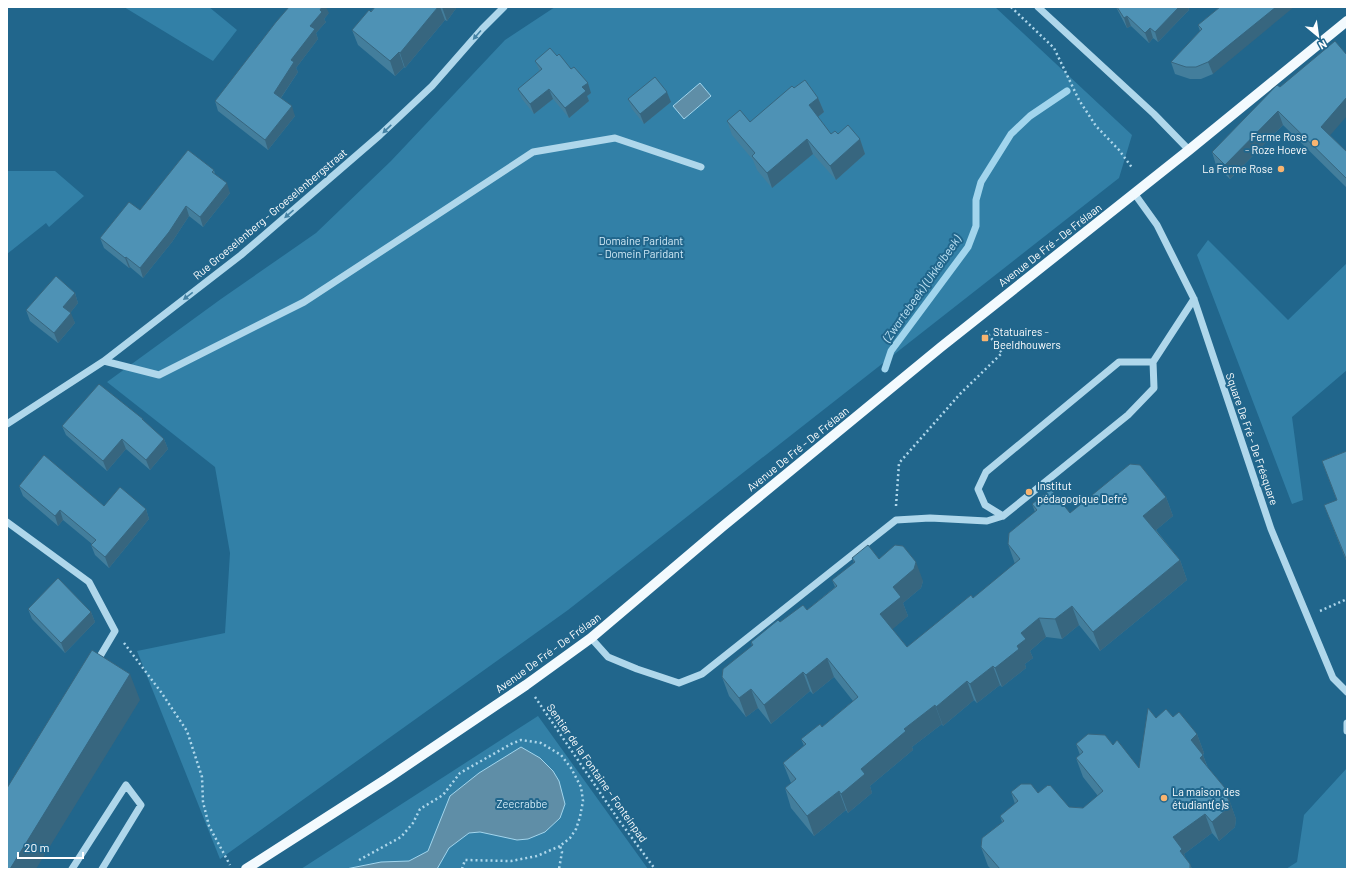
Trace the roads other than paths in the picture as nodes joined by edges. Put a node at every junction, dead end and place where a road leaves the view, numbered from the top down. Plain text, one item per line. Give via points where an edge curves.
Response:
1 (504, 7) edge
2 (1038, 7) edge
3 (1347, 21) edge
4 (1189, 150) junction
5 (701, 167) dead end
6 (1134, 193) junction
7 (1194, 299) junction
8 (104, 361) junction
9 (1153, 362) junction
10 (7, 424) edge
11 (1003, 516) junction
12 (7, 522) edge
13 (591, 638) junction
14 (91, 671) edge
15 (1347, 692) edge
16 (1347, 723) edge
17 (1347, 731) edge
18 (72, 869) edge
19 (102, 869) edge
20 (246, 869) edge

1 -> 8 street, Rue Groeselenberg - Groeselenbergstraat via 432,86 380,135 241,255
2 - 4 street via 1154,114
3 - 4 main road, Avenue De Fré - De Frélaan
4 - 6 main road, Avenue De Fré - De Frélaan
5 - 8 street via 615,138 533,152 304,302 159,375
6 - 7 street, Square De Fré - De Frésquare via 1157,225
6 - 13 main road, Avenue De Fré - De Frélaan via 722,526
7 - 9 street
7 - 15 street, Square De Fré - De Frésquare via 1271,529 1333,678
8 - 10 street, Rue Groeselenberg - Groeselenbergstraat
9 - 11 street via 1154,388 1128,415
9 - 11 street via 1119,362 986,472 978,489 985,505
11 - 13 street via 987,521 930,518 896,520 702,674 679,682 608,657
12 - 14 street via 89,582 115,631
13 - 20 main road, Avenue De Fré - De Frélaan via 388,778
16 - 17 street
18 - 19 street via 126,785 141,804

